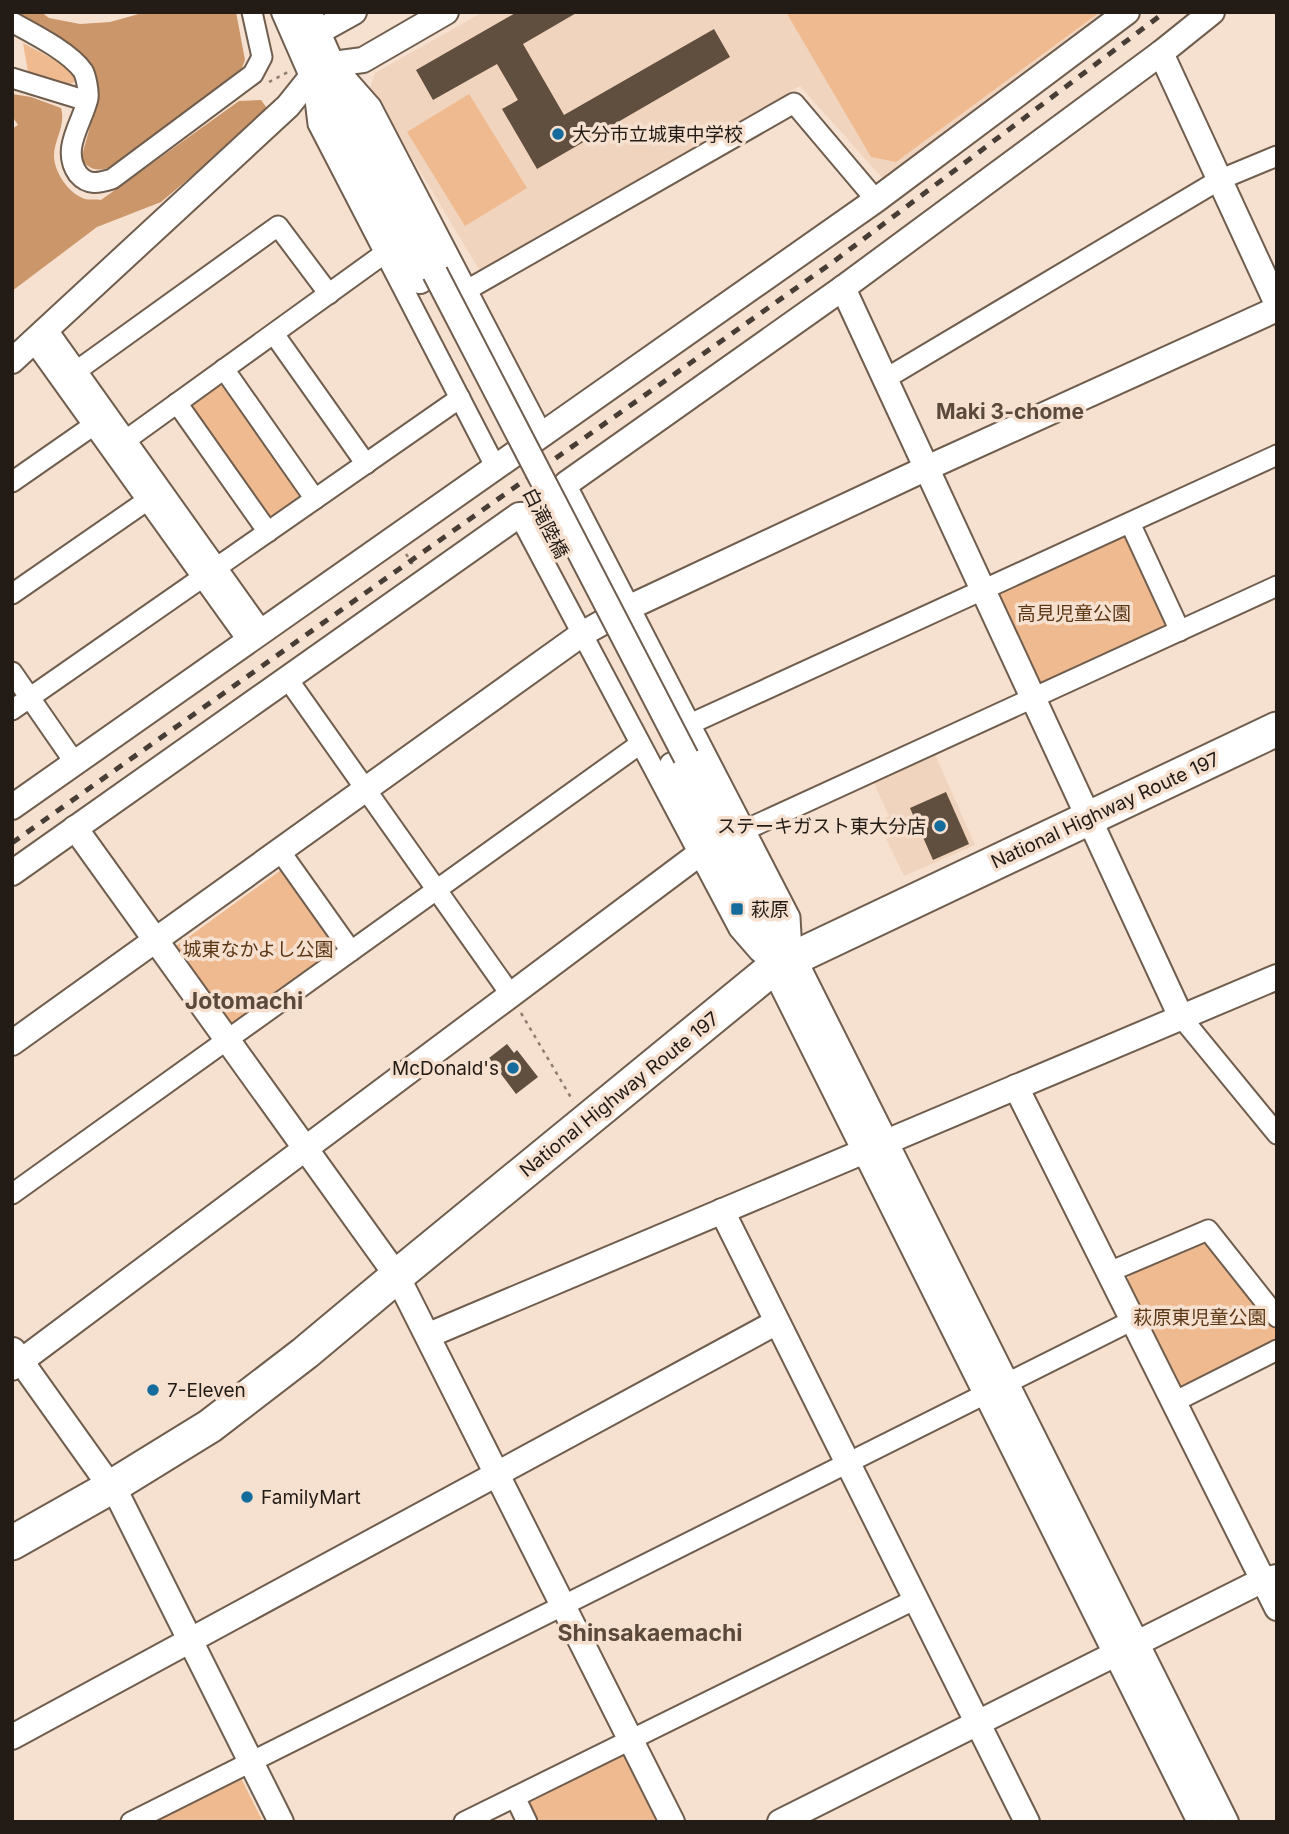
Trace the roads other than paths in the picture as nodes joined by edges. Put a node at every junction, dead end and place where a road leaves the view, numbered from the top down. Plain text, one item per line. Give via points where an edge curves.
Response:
1 (252, 12) edge
2 (284, 12) edge
3 (354, 12) edge
4 (446, 12) edge
5 (1127, 12) edge
6 (1212, 12) edge
7 (12, 22) edge
8 (313, 22) edge
9 (1161, 53) junction
10 (333, 64) junction
11 (312, 76) junction
12 (12, 78) edge
13 (87, 101) junction
14 (1277, 156) edge
15 (1220, 180) junction
16 (876, 200) junction
17 (385, 253) junction
18 (427, 277) junction
19 (843, 288) junction
20 (467, 290) junction
21 (329, 294) junction
22 (1277, 307) edge
23 (274, 334) junction
24 (40, 335) junction
25 (12, 361) edge
26 (224, 369) junction
27 (69, 376) junction
28 (885, 379) junction
29 (460, 398) junction
30 (177, 403) junction
31 (101, 420) junction
32 (542, 434) junction
33 (126, 440) junction
34 (1277, 455) edge
35 (366, 464) junction
36 (495, 466) junction
37 (927, 468) junction
38 (12, 482) edge
39 (566, 484) junction
40 (154, 495) junction
41 (315, 499) junction
42 (519, 515) junction
43 (1130, 523) junction
44 (268, 532) junction
45 (210, 573) junction
46 (1277, 586) edge
47 (983, 590) junction
48 (12, 594) edge
49 (630, 607) junction
50 (1180, 631) junction
51 (582, 634) junction
52 (255, 636) junction
53 (12, 672) edge
54 (287, 678) junction
55 (30, 698) junction
56 (1033, 698) junction
57 (12, 710) edge
58 (690, 724) junction
59 (1277, 729) edge
60 (640, 744) junction
61 (1277, 748) edge
62 (75, 763) junction
63 (366, 789) junction
64 (12, 807) edge
65 (1092, 825) junction
66 (75, 828) junction
67 (745, 830) junction
68 (280, 851) junction
69 (699, 854) junction
70 (12, 873) edge
71 (437, 890) junction
72 (155, 940) junction
73 (351, 951) junction
74 (787, 972) junction
75 (1277, 977) edge
76 (511, 995) junction
77 (1181, 1017) junction
78 (227, 1040) junction
79 (12, 1043) edge
80 (1016, 1087) junction
81 (1277, 1135) edge
82 (876, 1147) junction
83 (306, 1149) junction
84 (12, 1194) edge
85 (722, 1211) junction
86 (1109, 1272) junction
87 (401, 1284) junction
88 (1277, 1317) edge
89 (1133, 1320) junction
90 (777, 1322) junction
91 (429, 1335) junction
92 (1277, 1350) edge
93 (15, 1360) edge
94 (996, 1389) junction
95 (1174, 1402) junction
96 (848, 1463) junction
97 (498, 1473) junction
98 (115, 1494) junction
99 (12, 1543) edge
100 (12, 1558) edge
101 (1270, 1579) edge
102 (916, 1599) junction
103 (564, 1605) junction
104 (1277, 1608) edge
105 (190, 1641) junction
106 (1126, 1648) junction
107 (978, 1723) junction
108 (12, 1737) edge
109 (631, 1739) junction
110 (251, 1762) junction
111 (515, 1797) junction
112 (131, 1822) edge
113 (281, 1822) edge
114 (464, 1822) edge
115 (527, 1822) edge
116 (672, 1822) edge
117 (780, 1822) edge
118 (1027, 1822) edge
119 (1200, 1822) edge
120 (1226, 1822) edge

1 - 13 street via 262,57 253,74 112,179 94,184 82,179 71,155
2 - 11 street
3 - 8 street
4 - 10 street via 363,60
5 - 16 street
6 - 9 street
7 - 13 street via 56,47 84,72
8 - 10 street
8 - 11 street
9 - 15 street
9 - 19 street
10 - 11 street
10 - 18 street
10 - 20 street via 371,106
11 - 17 street via 318,124
11 - 18 street
11 - 24 street via 288,106
12 - 13 street
14 - 15 street
15 - 22 street
15 - 28 street
16 - 20 street via 794,103
16 - 32 street
17 - 21 street
17 - 29 street
18 - 74 street, 白滝陸橋
19 - 28 street
19 - 39 street
20 - 32 street
21 - 23 street
21 - 27 street via 278,226
22 - 37 street
23 - 26 street
23 - 35 street
24 - 25 street
24 - 27 street
26 - 30 street
26 - 41 street
27 - 31 street
28 - 37 street
29 - 35 street
29 - 36 street
30 - 33 street
30 - 44 street
31 - 33 street
31 - 38 street
31 - 40 street
32 - 36 street
33 - 40 street
34 - 43 street
35 - 41 street
36 - 52 street
37 - 47 street
37 - 49 street
39 - 42 street via 562,498 534,515
39 - 49 street
40 - 45 street
40 - 48 street
41 - 44 street
42 - 51 street
42 - 54 street
43 - 47 street
43 - 50 street
44 - 45 street
45 - 52 street
45 - 55 street
46 - 50 street
47 - 56 street
47 - 58 street
49 - 51 street
49 - 58 street
50 - 56 street
51 - 60 street
51 - 63 street
52 - 62 street
53 - 55 street
54 - 63 street
54 - 66 street
55 - 57 street
55 - 62 street
56 - 65 street
56 - 67 street
58 - 67 street
59 - 65 highway, National Highway Route 197
60 - 69 street
60 - 71 street
61 - 65 highway, National Highway Route 197
62 - 64 street
63 - 68 street
63 - 71 street
65 - 74 highway, National Highway Route 197
65 - 77 street
66 - 70 street
66 - 72 street
67 - 74 street via 790,917
68 - 72 street
68 - 73 street
69 - 74 street via 738,929
69 - 76 street
71 - 73 street
71 - 76 street
72 - 78 street
72 - 79 street
73 - 78 street
74 - 82 street, 白滝陸橋
74 - 87 highway, National Highway Route 197 via 640,1096
74 - 87 highway, National Highway Route 197 via 585,1123
75 - 77 street
76 - 83 street
77 - 80 street
77 - 81 street
78 - 83 street
78 - 84 street
80 - 82 street
80 - 86 street
82 - 85 street
82 - 94 street, 白滝陸橋
83 - 87 street
83 - 93 street
85 - 90 street
85 - 91 street
86 - 88 street via 1209,1230
86 - 89 street
87 - 91 street
87 - 98 highway, National Highway Route 197 via 223,1435
89 - 94 street
89 - 95 street
90 - 96 street
90 - 97 street
91 - 97 street
92 - 95 street
93 - 98 street
94 - 96 street
94 - 106 street, 白滝陸橋
95 - 101 street
96 - 102 street
96 - 103 street
97 - 103 street
97 - 105 street
98 - 99 highway, National Highway Route 197
98 - 100 highway, National Highway Route 197
98 - 105 street
101 - 104 street
101 - 106 street
102 - 107 street
102 - 109 street
103 - 109 street
103 - 110 street
105 - 108 street
105 - 110 street
106 - 107 street
106 - 119 street
106 - 120 street
107 - 117 street
107 - 118 street
109 - 111 street
109 - 116 street
110 - 112 street
110 - 113 street
111 - 114 street
111 - 115 street

